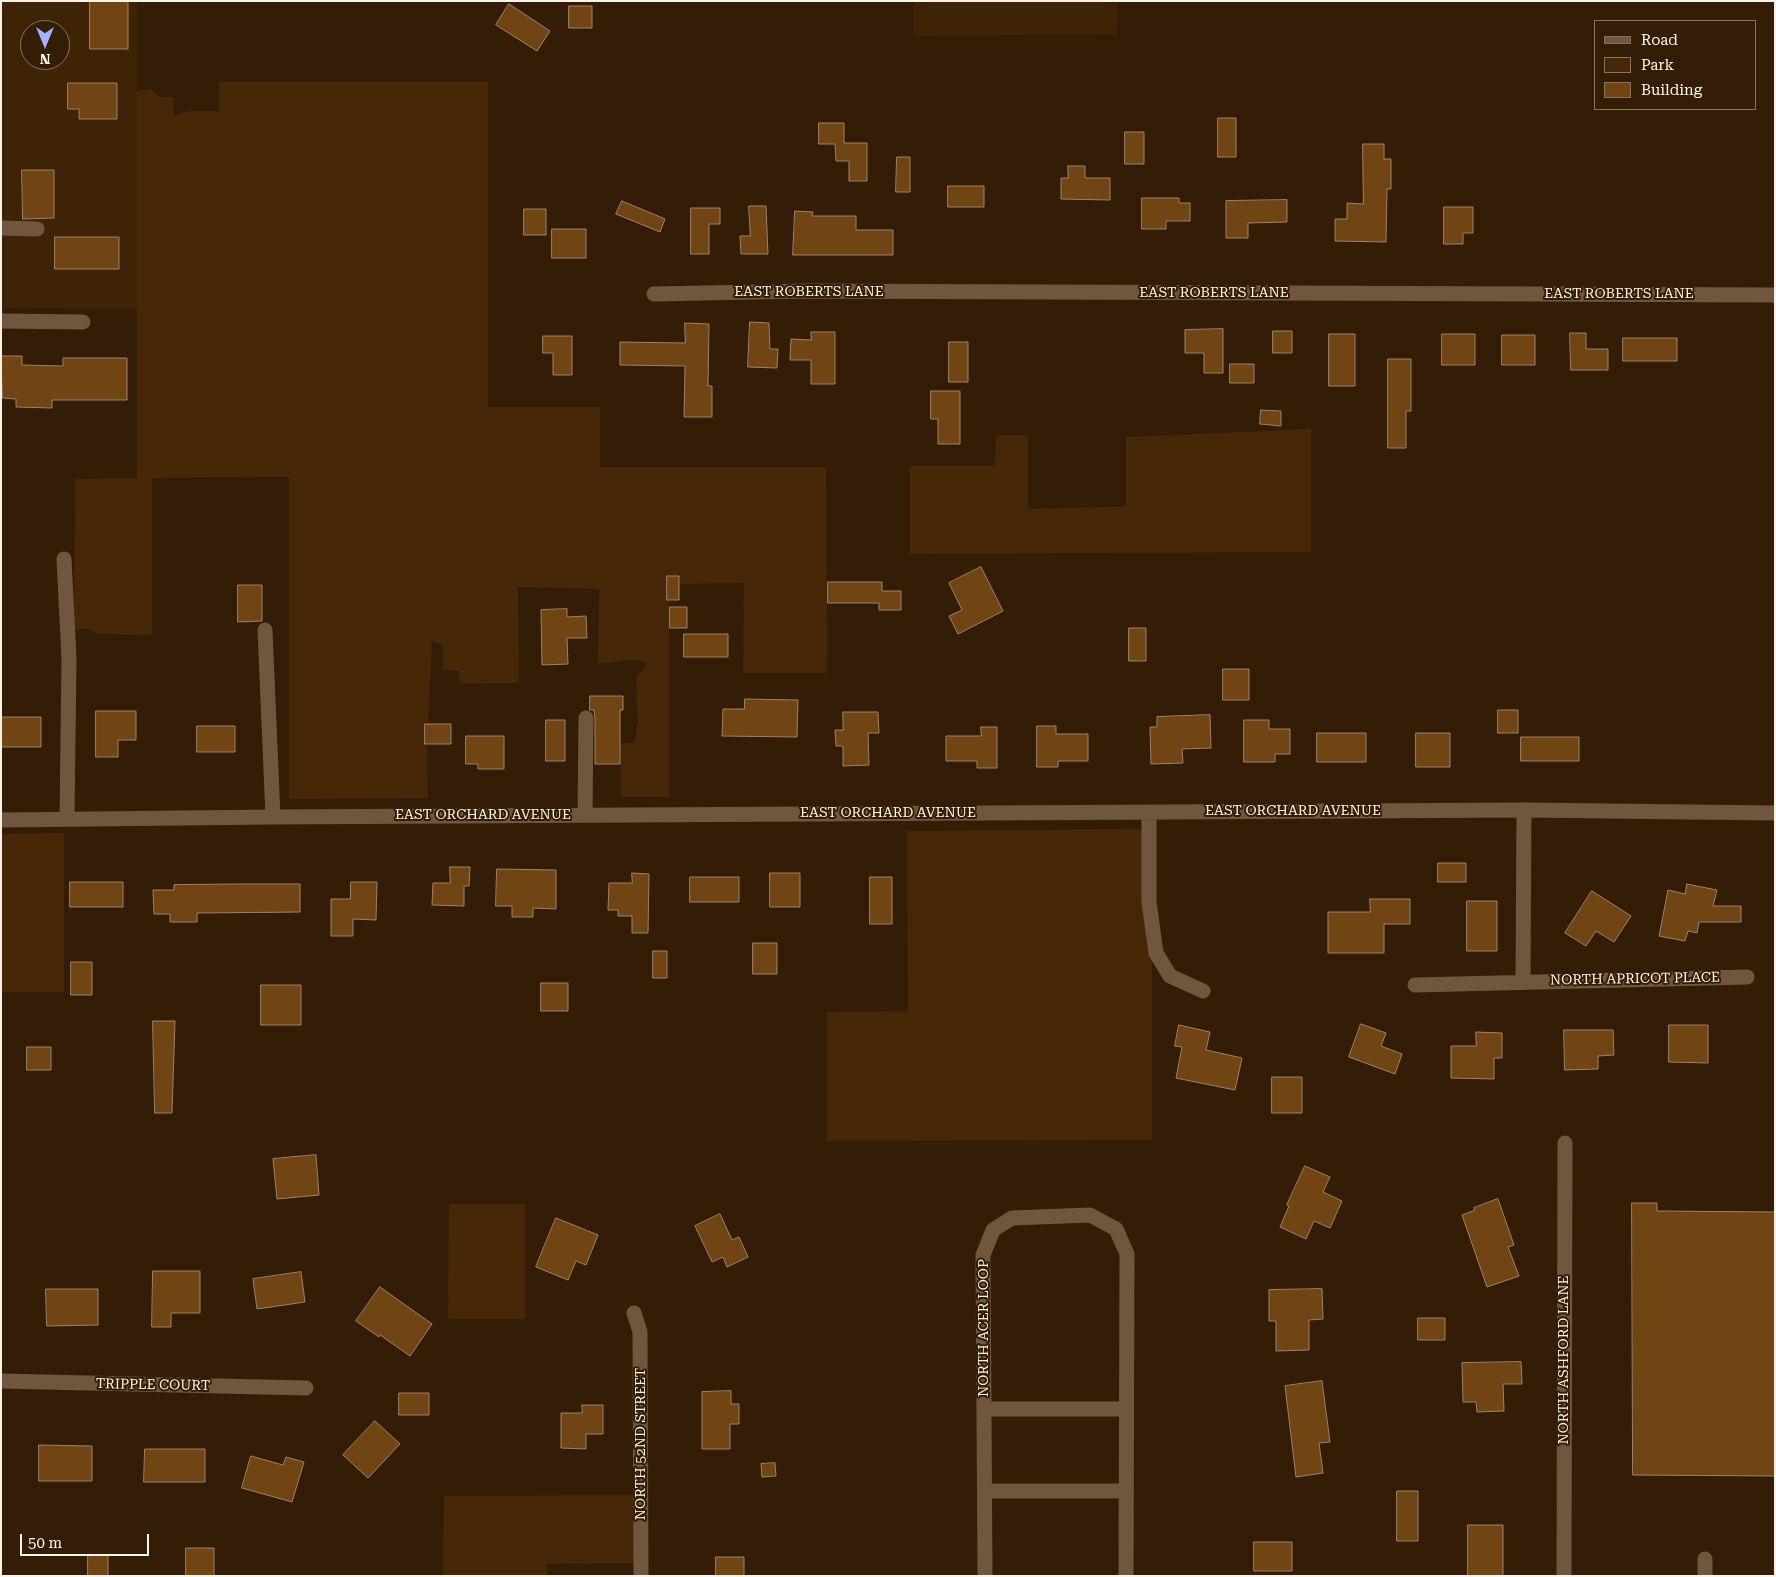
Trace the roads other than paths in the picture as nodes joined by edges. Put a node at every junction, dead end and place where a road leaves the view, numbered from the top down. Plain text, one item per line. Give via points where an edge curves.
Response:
1 (1, 228) edge
2 (37, 229) dead end
3 (654, 294) dead end
4 (1775, 295) edge
5 (1, 321) edge
6 (83, 322) dead end
7 (64, 559) dead end
8 (265, 630) dead end
9 (586, 718) dead end
10 (1524, 810) junction
11 (1149, 812) junction
12 (1775, 812) edge
13 (584, 815) junction
14 (272, 817) junction
15 (67, 819) junction
16 (1, 820) edge
17 (1747, 977) dead end
18 (1523, 981) junction
19 (1415, 985) dead end
20 (1203, 990) dead end
21 (1564, 1143) dead end
22 (634, 1313) dead end
23 (1, 1382) edge
24 (306, 1388) dead end
25 (984, 1409) junction
26 (1126, 1409) junction
27 (984, 1491) junction
28 (1126, 1491) junction
29 (1705, 1560) dead end
30 (641, 1576) edge
31 (985, 1576) edge
32 (1126, 1576) edge
33 (1564, 1576) edge
34 (1705, 1576) edge

1 - 2 street
3 - 4 street, EAST ROBERTS LANE via 806,291
5 - 6 street
7 - 15 street via 69,658
8 - 14 street
9 - 13 street
10 - 11 street, EAST ORCHARD AVENUE
10 - 12 street, EAST ORCHARD AVENUE
10 - 18 street
11 - 13 street, EAST ORCHARD AVENUE
11 - 20 street via 1149,902 1156,954 1170,976
13 - 14 street, EAST ORCHARD AVENUE
14 - 15 street, EAST ORCHARD AVENUE
15 - 16 street, EAST ORCHARD AVENUE
17 - 18 street, NORTH APRICOT PLACE
18 - 19 street, NORTH APRICOT PLACE
21 - 33 street, NORTH ASHFORD LANE
22 - 30 street, NORTH 52ND STREET via 640,1332
23 - 24 street, TRIPPLE COURT
25 - 26 street
25 - 26 street, NORTH ACER LOOP via 983,1255 993,1230 1012,1218 1090,1215 1116,1229 1126,1254
25 - 27 street, NORTH ACER LOOP
26 - 28 street, NORTH ACER LOOP
27 - 28 street
27 - 31 street, NORTH ACER LOOP
28 - 32 street, NORTH ACER LOOP
29 - 34 street

